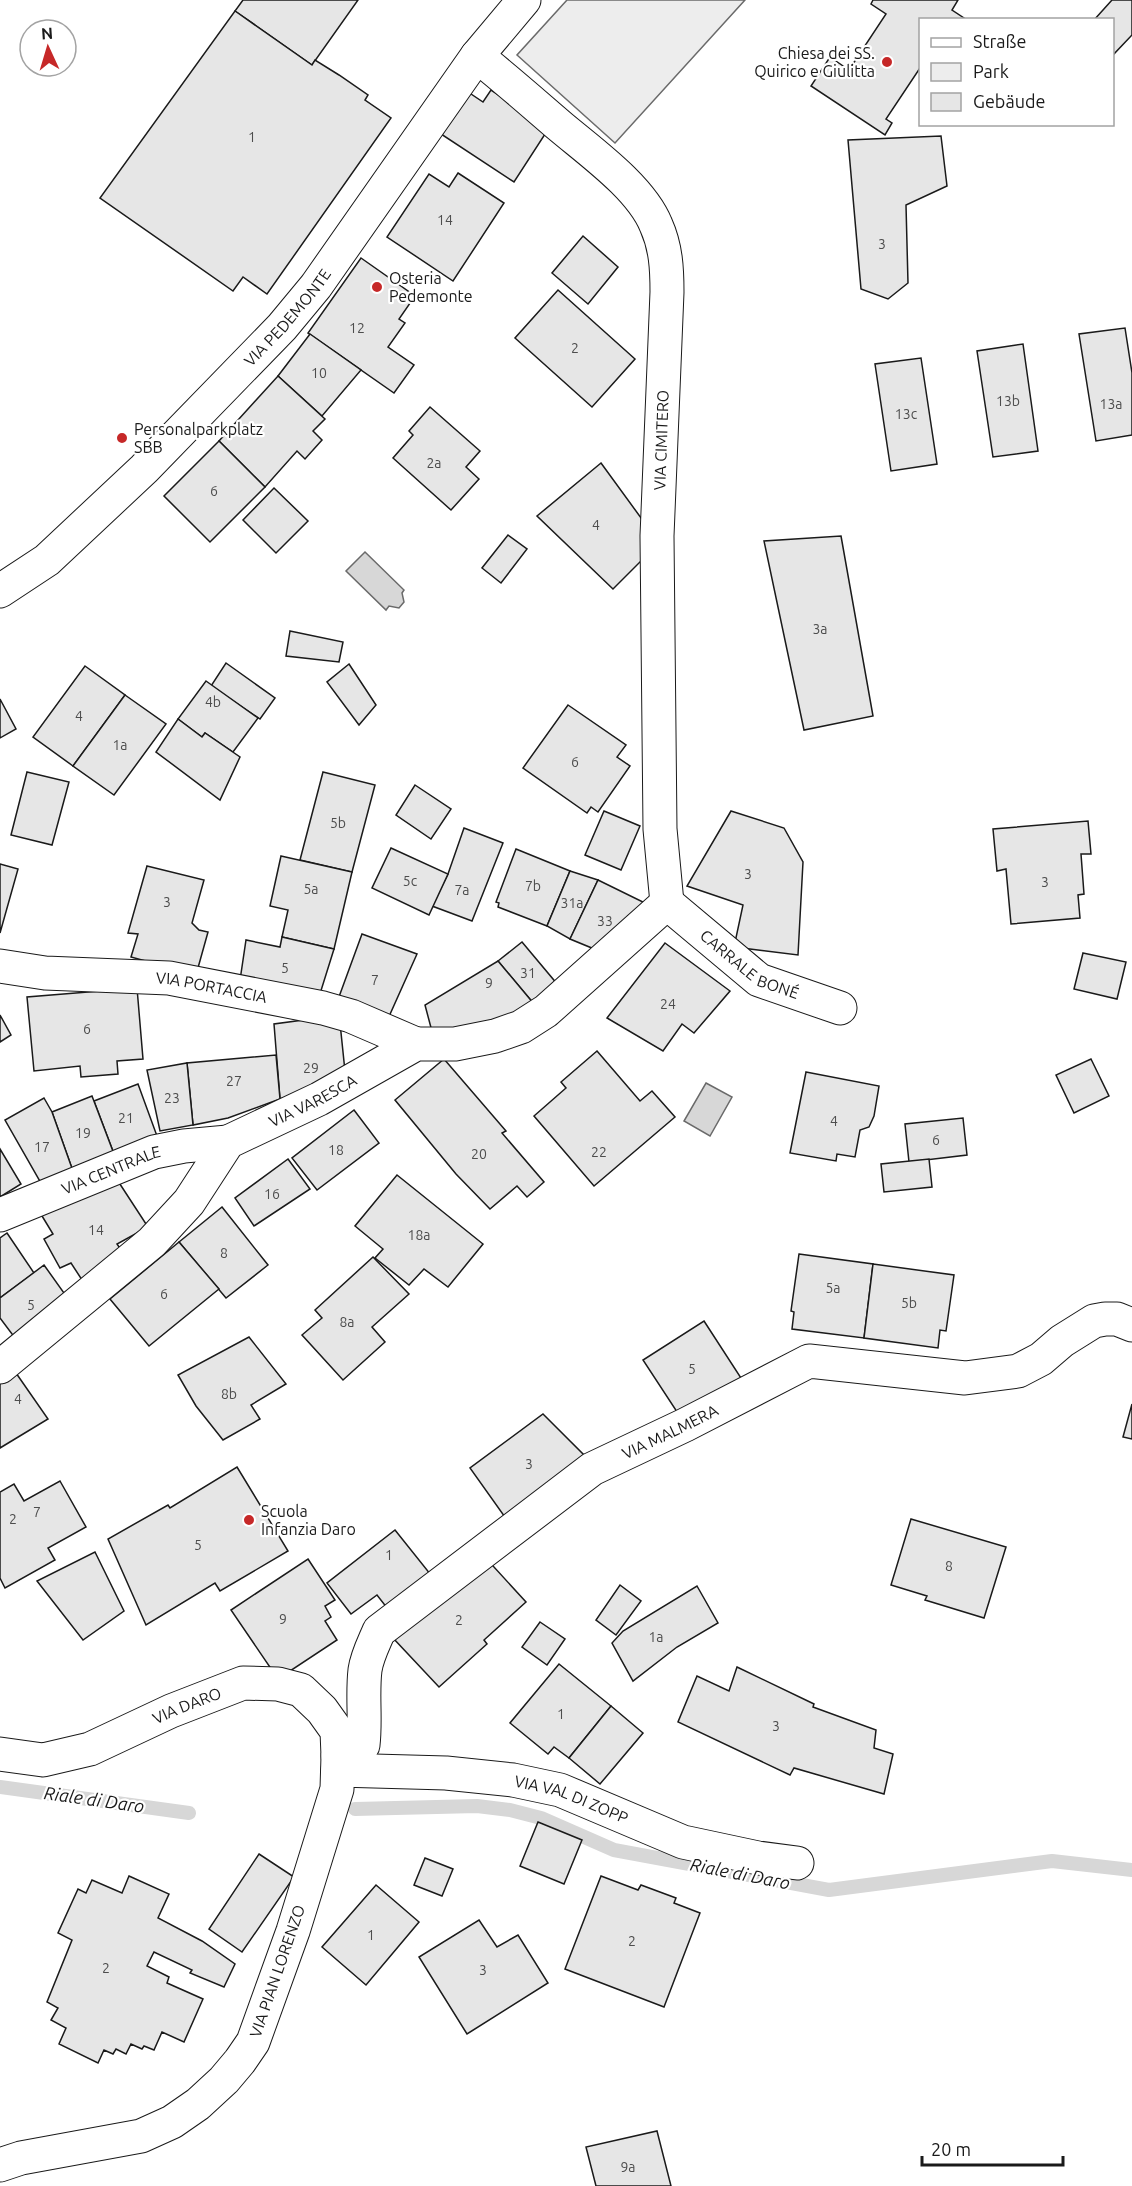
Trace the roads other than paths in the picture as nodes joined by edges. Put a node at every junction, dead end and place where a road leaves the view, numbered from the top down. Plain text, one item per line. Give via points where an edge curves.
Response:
1 (524, 0) edge
2 (477, 56) junction
3 (0, 591) edge
4 (667, 903) junction
5 (0, 966) edge
6 (840, 1008) dead end
7 (416, 1044) junction
8 (228, 1142) junction
9 (0, 1215) edge
10 (1132, 1325) edge
11 (0, 1367) edge
12 (0, 1754) edge
13 (338, 1772) junction
14 (797, 1863) dead end
15 (0, 2165) edge

1 - 2 street, VIA PEDEMONTE
2 - 3 street, VIA PEDEMONTE via 316,286 282,327 136,477 46,560
2 - 4 street, VIA CIMITERO via 618,176 656,223 663,246 667,292 657,536 660,829
4 - 6 street, CARRALE BONÉ via 759,980
4 - 7 street, VIA VARESCA via 546,1011 521,1027 455,1044
5 - 7 street, VIA PORTACCIA via 45,973 169,978 323,1008
7 - 8 street, VIA VARESCA via 319,1099
8 - 9 street, VIA CENTRALE via 153,1152
8 - 11 street via 189,1202 152,1242
10 - 13 street, VIA MALMERA via 1117,1319 1094,1321 1018,1371 965,1378 809,1361 592,1469 379,1631 365,1669 363,1745
12 - 13 street, VIA DARO via 43,1760 90,1749 243,1683 278,1684 301,1690 337,1731
13 - 14 street, VIA VAL DI ZOPP via 446,1773 513,1780 560,1790 683,1842
13 - 15 street, VIA PIAN LORENZO via 289,1941 253,2042 224,2080 172,2122 141,2136

